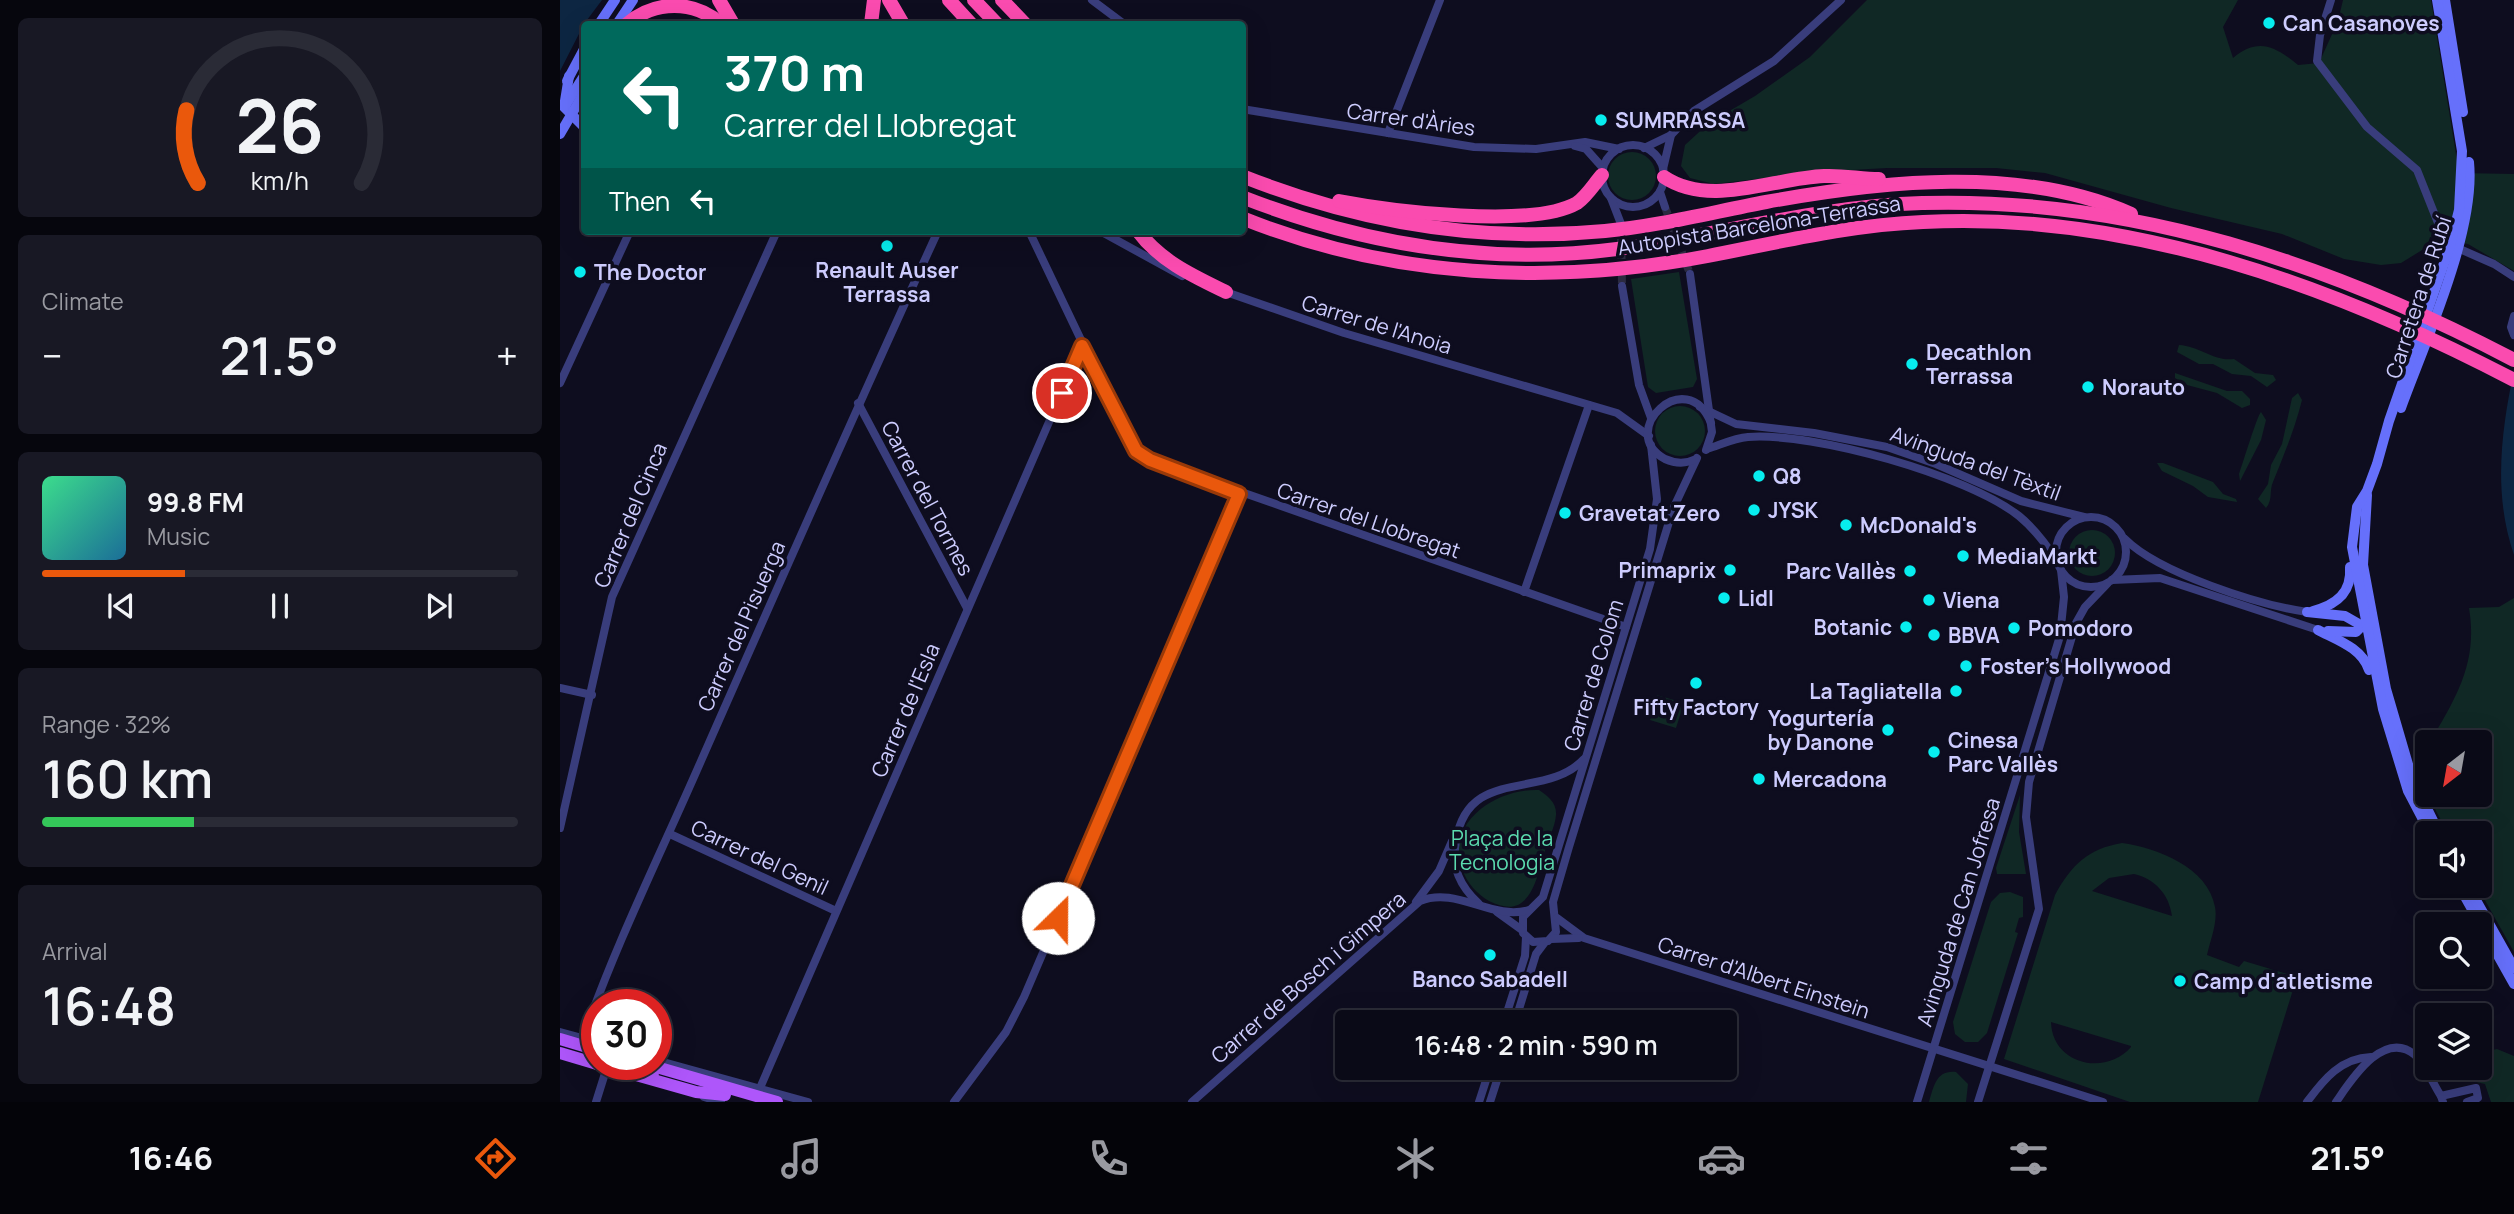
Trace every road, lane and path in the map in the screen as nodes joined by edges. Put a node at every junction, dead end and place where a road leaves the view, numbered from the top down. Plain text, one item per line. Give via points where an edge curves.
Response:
1 (615, 0) edge
2 (633, 0) edge
3 (874, 0) edge
4 (889, 0) edge
5 (949, 0) edge
6 (974, 0) edge
7 (1002, 0) edge
8 (1092, 0) edge
9 (1440, 0) edge
10 (1841, 0) edge
11 (2331, 0) edge
12 (2439, 1) edge
13 (716, 3) edge
14 (601, 21) edge
15 (619, 21) edge
16 (631, 21) edge
17 (716, 21) edge
18 (731, 21) edge
19 (871, 21) edge
20 (901, 21) edge
21 (968, 21) edge
22 (994, 21) edge
23 (1022, 21) edge
24 (1120, 21) edge
25 (581, 54) edge
26 (569, 76) junction
27 (581, 87) edge
28 (560, 93) edge
29 (581, 100) edge
30 (1246, 110) edge
31 (573, 117) edge
32 (560, 134) edge
33 (1388, 134) junction
34 (1671, 135) junction
35 (1575, 145) junction
36 (1644, 148) junction
37 (1619, 149) junction
38 (1246, 172) edge
39 (1602, 172) junction
40 (1663, 173) junction
41 (1246, 177) edge
42 (1992, 184) junction
43 (1660, 192) junction
44 (1611, 198) junction
45 (1246, 199) edge
46 (1665, 207) tunnel mouth
47 (1246, 220) edge
48 (2150, 222) junction
49 (1621, 224) tunnel mouth
50 (628, 235) edge
51 (775, 235) edge
52 (936, 235) edge
53 (1031, 235) edge
54 (1107, 235) edge
55 (1141, 235) edge
56 (2454, 247) junction
57 (1690, 274) tunnel mouth
58 (2514, 277) edge
59 (1622, 286) tunnel mouth
60 (1226, 292) junction
61 (2514, 316) edge
62 (2514, 335) edge
63 (1082, 346) junction
64 (2514, 360) edge
65 (2514, 380) edge
66 (560, 383) edge
67 (858, 403) junction
68 (1589, 405) junction
69 (1706, 407) junction
70 (1651, 418) junction
71 (2387, 435) junction
72 (1650, 440) junction
73 (1707, 449) junction
74 (1697, 458) junction
75 (2367, 491) junction
76 (1239, 494) junction
77 (2084, 517) junction
78 (2123, 537) junction
79 (2352, 547) junction
80 (2057, 561) junction
81 (2061, 570) junction
82 (2110, 582) junction
83 (1524, 592) junction
84 (2368, 597) junction
85 (967, 608) junction
86 (2307, 612) junction
87 (2365, 626) junction
88 (1626, 627) junction
89 (2318, 630) junction
90 (2381, 666) junction
91 (560, 688) edge
92 (592, 695) junction
93 (2401, 745) junction
94 (1586, 757) junction
95 (2425, 821) edge
96 (2433, 821) edge
97 (560, 828) edge
98 (1457, 833) junction
99 (670, 834) junction
100 (2466, 898) edge
101 (2475, 898) edge
102 (1413, 906) junction
103 (1482, 906) junction
104 (1531, 909) junction
105 (1494, 910) junction
106 (836, 911) junction
107 (1555, 916) junction
108 (1524, 933) junction
109 (1584, 938) junction
110 (1548, 940) junction
111 (2514, 968) edge
112 (2514, 984) edge
113 (600, 989) edge
114 (1508, 1010) edge
115 (1519, 1010) edge
116 (560, 1032) edge
117 (581, 1037) edge
118 (560, 1039) edge
119 (581, 1045) edge
120 (560, 1046) edge
121 (1933, 1049) junction
122 (581, 1052) edge
123 (560, 1053) edge
124 (2371, 1057) junction
125 (581, 1059) edge
126 (672, 1065) edge
127 (1989, 1066) junction
128 (672, 1071) edge
129 (601, 1080) edge
130 (650, 1080) edge
131 (659, 1080) edge
132 (1486, 1080) edge
133 (1497, 1080) edge
134 (754, 1095) edge
135 (700, 1097) edge
136 (723, 1098) edge
137 (2442, 1099) edge
138 (596, 1102) edge
139 (777, 1102) edge
140 (808, 1102) edge
141 (954, 1102) edge
142 (1192, 1102) edge
143 (1479, 1102) edge
144 (1490, 1102) edge
145 (1917, 1102) edge
146 (1978, 1102) edge
147 (2104, 1102) edge
148 (2307, 1102) edge
149 (2336, 1102) edge
150 (2466, 1102) edge

1 - 14 main road
2 - 15 main road
3 - 19 highway
4 - 20 highway
5 - 21 highway
6 - 22 highway
7 - 23 highway
8 - 24 street
9 - 33 street
10 - 34 street via 1774,61 1694,111
11 - 56 street via 2317,61 2367,127 2417,170 2441,238
12 - 56 main road, Carretera de Rubí via 2462,151
12 - 56 main road, Carretera de Rubí via 2470,167 2468,202
13 - 18 highway
16 - 17 highway via 647,9 671,3 694,6
25 - 26 main road
26 - 28 main road
26 - 31 main road
27 - 31 main road
29 - 31 main road
30 - 33 street, Carrer d'Àries
31 - 32 main road
33 - 35 street, Carrer d'Àries via 1491,148
34 - 36 street
34 - 40 street
35 - 37 street, Carrer d'Àries via 1585,142
35 - 39 street via 1586,149
36 - 37 street
36 - 40 street via 1659,160
37 - 39 street via 1606,160
38 - 39 highway via 1290,189 1373,207 1485,215 1541,213 1574,204
39 - 44 street
40 - 42 highway via 1684,189 1713,191 1823,176 1968,178
40 - 43 street
41 - 42 highway via 1353,214 1470,232 1529,234 1632,228 1871,187
42 - 48 highway via 2059,189
43 - 44 street via 1637,207
43 - 46 street
44 - 49 street
45 - 48 highway, Autopista Barcelona-Terrassa via 1368,237 1501,254 1616,249 1812,214 1920,203 2034,205
47 - 65 highway, Autopista Barcelona-Terrassa via 1404,264 1524,275 1695,258 1873,225 1925,221 2035,224 2158,244 2226,261 2386,319
48 - 64 highway, Autopista Barcelona-Terrassa via 2244,247 2391,300
50 - 66 street
51 - 92 street, Carrer del Cinca via 612,597
52 - 67 street, Carrer del Pisuerga
53 - 63 street, Carrer del Llobregat
54 - 60 street, Carrer de l'Anoia via 1167,269
55 - 60 highway via 1182,270
56 - 58 street
56 - 71 main road, Carretera de Rubí via 2432,298
56 - 71 main road, Carretera de Rubí via 2395,424
57 - 69 street
59 - 70 street via 1639,386
60 - 68 street, Carrer de l'Anoia via 1333,329
61 - 62 street
63 - 76 street, Carrer del Llobregat via 1136,451
63 - 85 street, Carrer de l'Esla
67 - 85 street, Carrer del Tormes
67 - 99 street, Carrer del Pisuerga
68 - 72 street, Carrer de l'Anoia via 1624,417
68 - 83 street
69 - 70 street via 1670,401
69 - 73 street via 1711,423
69 - 77 street, Avinguda del Tèxtil via 1732,423 1887,447 2021,501
70 - 72 street
71 - 75 main road, Carretera de Rubí
72 - 74 street via 1661,457 1675,463
72 - 88 street, Carrer de Colom via 1656,478 1655,524
73 - 74 street
73 - 80 street, Avinguda del Tèxtil via 1743,438 1766,438 1855,451 1909,466 2015,513 2043,539
74 - 107 street, Carrer de Colom via 1679,492 1649,585 1555,894
75 - 79 main road, Carretera de Rubí via 2357,507
75 - 84 main road, Carretera de Rubí via 2362,555
76 - 83 street, Carrer del Llobregat
76 - 141 street via 1024,997 1006,1032
77 - 78 street via 2110,522
77 - 80 street via 2064,529
78 - 82 street via 2126,561
78 - 86 street via 2179,574
79 - 86 main road via 2345,593 2332,605
79 - 87 main road, Carretera de Rubí
80 - 81 street
81 - 82 street via 2087,587
81 - 121 street, Avinguda de Can Jofresa via 2060,636
82 - 89 street via 2160,578
82 - 127 street, Avinguda de Can Jofresa via 2076,623 2030,774 2026,817 2039,909
83 - 88 street, Carrer del Llobregat
84 - 87 main road
84 - 90 main road, Carretera de Rubí
85 - 106 street, Carrer de l'Esla
86 - 87 main road via 2345,616
87 - 89 main road via 2348,633
87 - 90 main road
87 - 93 main road, Carretera de Rubí via 2386,722
88 - 94 street, Carrer de Colom
89 - 93 main road via 2351,648 2367,663 2382,726
90 - 93 main road, Carretera de Rubí
91 - 92 street
92 - 97 street, Carrer del Cinca
93 - 95 main road, Carretera de Rubí via 2408,791
93 - 96 main road, Carretera de Rubí
94 - 98 street via 1555,780 1495,789 1468,811
94 - 104 street, Carrer de Colom via 1543,897
98 - 102 street via 1440,871
98 - 103 street via 1457,874
99 - 106 street, Carrer del Genil
99 - 113 street, Carrer del Pisuerga
100 - 112 main road
101 - 111 main road
102 - 103 street, Carrer de Bosch i Gimpera via 1442,896
102 - 142 street, Carrer de Bosch i Gimpera
103 - 105 street, Carrer de Bosch i Gimpera
104 - 105 street, Carrer de Bosch i Gimpera
104 - 107 street via 1546,908
104 - 108 street via 1523,917
105 - 108 street, Carrer de Bosch i Gimpera
106 - 134 street, Carrer de l'Esla
107 - 109 street, Carrer d'Albert Einstein
107 - 110 street via 1556,932
108 - 110 street via 1532,942
108 - 114 street via 1525,956
109 - 110 street, Carrer d'Albert Einstein
109 - 121 street, Carrer d'Albert Einstein
110 - 115 street via 1536,954
116 - 117 street
118 - 119 main road
120 - 122 main road
121 - 127 street, Carrer d'Albert Einstein
121 - 145 street, Avinguda de Can Jofresa
123 - 125 main road
124 - 137 street via 2407,1050 2417,1057
124 - 148 street via 2350,1061 2332,1072
124 - 149 street
126 - 134 street
127 - 146 street, Avinguda de Can Jofresa
127 - 147 street, Carrer d'Albert Einstein
128 - 134 main road
129 - 138 street
130 - 135 main road
131 - 136 main road
132 - 143 street
133 - 144 street
134 - 136 main road
134 - 139 main road
134 - 140 street
135 - 136 main road
137 - 150 street via 2476,1088 2478,1098

